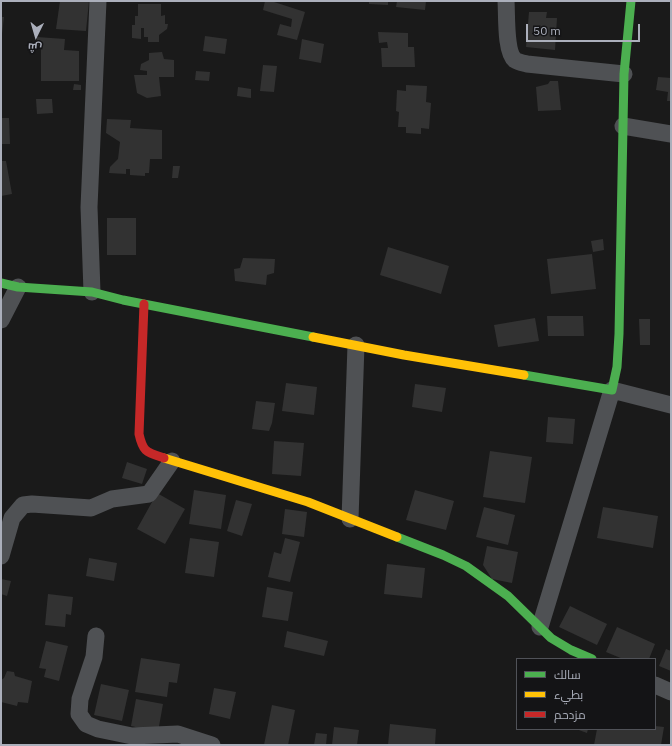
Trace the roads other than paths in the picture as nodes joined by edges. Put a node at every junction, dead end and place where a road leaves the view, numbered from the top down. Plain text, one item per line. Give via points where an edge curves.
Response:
1 (98, 1) edge
2 (506, 1) edge
3 (631, 1) edge
4 (624, 74) junction
5 (623, 126) junction
6 (671, 134) edge
7 (1, 283) edge
8 (18, 287) junction
9 (92, 292) junction
10 (144, 304) junction
11 (1, 320) edge
12 (356, 346) junction
13 (612, 390) junction
14 (671, 405) edge
15 (172, 461) junction
16 (350, 519) junction
17 (1, 556) edge
18 (540, 627) junction
19 (96, 636) dead end
20 (590, 658) edge
21 (656, 686) edge
22 (671, 692) edge
23 (212, 745) edge

1 - 9 street via 89,207
2 - 4 street via 510,54 515,60 526,64
3 - 4 street
4 - 5 street
5 - 6 street
5 - 13 street via 619,334 617,367
7 - 8 street
8 - 9 street
8 - 11 street
9 - 10 street
10 - 12 street
10 - 15 street via 139,434 142,447 150,454
12 - 13 street
12 - 16 street
13 - 14 street
13 - 18 street
15 - 16 street via 308,502
15 - 17 street via 149,494 112,499 91,508 23,505 12,518
16 - 18 street via 466,566 508,596
18 - 20 street via 551,638 570,650
19 - 23 street via 94,657 80,699 79,714 86,724 132,736 178,734
21 - 22 street

